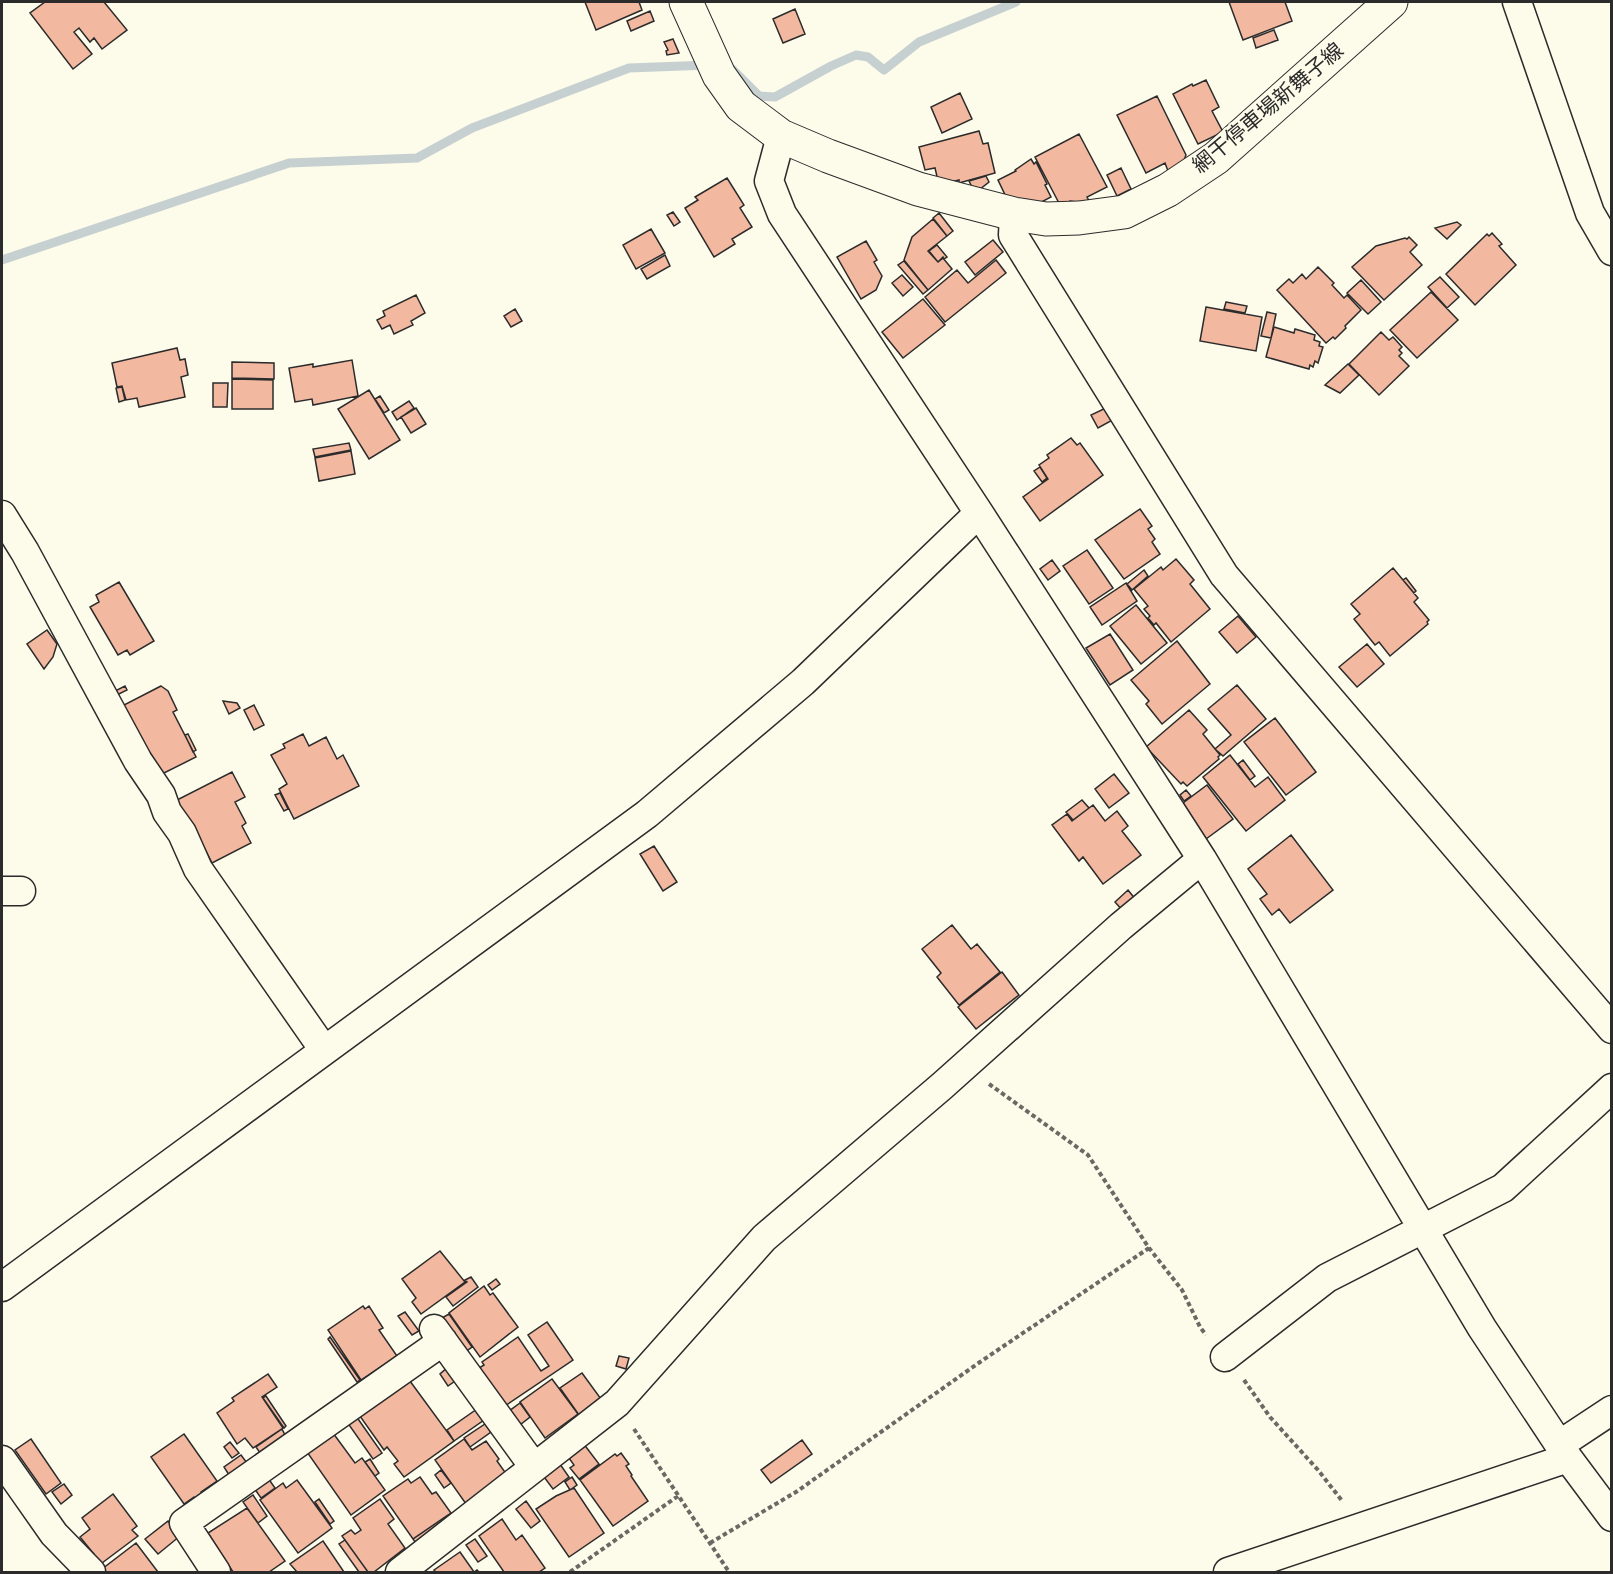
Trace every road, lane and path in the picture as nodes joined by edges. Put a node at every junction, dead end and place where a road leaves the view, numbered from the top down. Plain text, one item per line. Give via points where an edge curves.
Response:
1 (686, 2) edge
2 (1391, 2) edge
3 (1517, 2) edge
4 (781, 135) junction
5 (1014, 214) junction
6 (1611, 251) edge
7 (979, 513) junction
8 (2, 515) edge
9 (1203, 859) junction
10 (1611, 1029) edge
11 (324, 1050) junction
12 (964, 1066) junction
13 (1611, 1088) edge
14 (1423, 1230) junction
15 (1149, 1248) junction
16 (2, 1287) edge
17 (1225, 1357) junction
18 (616, 1403) junction
19 (1611, 1410) edge
20 (1563, 1452) junction
21 (2, 1460) edge
22 (534, 1467) junction
23 (678, 1496) junction
24 (1611, 1518) edge
25 (1363, 1527) junction
26 (710, 1543) junction
27 (91, 1572) edge
28 (216, 1572) edge
29 (400, 1572) edge
30 (570, 1572) edge
31 (729, 1572) edge
32 (1228, 1572) edge

1 - 4 main road, 網干停車場新舞子線 via 719,75 741,106
2 - 5 main road, 網干停車場新舞子線 via 1216,158 1168,190 1124,212 1046,219
3 - 6 street via 1590,213
4 - 5 main road, 網干停車場新舞子線 via 918,189
4 - 7 street via 769,181 782,214
5 - 10 street via 1013,235 1224,575
7 - 9 street
7 - 11 street via 803,682 647,814
8 - 11 street via 138,761 161,795 167,812 183,833 198,868
9 - 12 street via 1121,926
9 - 14 street
11 - 16 street
12 - 15 path via 1088,1155
12 - 18 street via 764,1238
13 - 14 street via 1503,1188
14 - 17 street via 1327,1278
14 - 20 street
15 - 17 path via 1182,1290 1200,1327
15 - 26 path via 796,1492
17 - 25 path
18 - 22 street
18 - 23 path
19 - 20 street
20 - 24 street
20 - 25 street
21 - 27 street via 54,1534
22 - 28 street via 438,1335 184,1523
22 - 29 street
23 - 26 path
23 - 30 path
25 - 32 street
26 - 31 path

